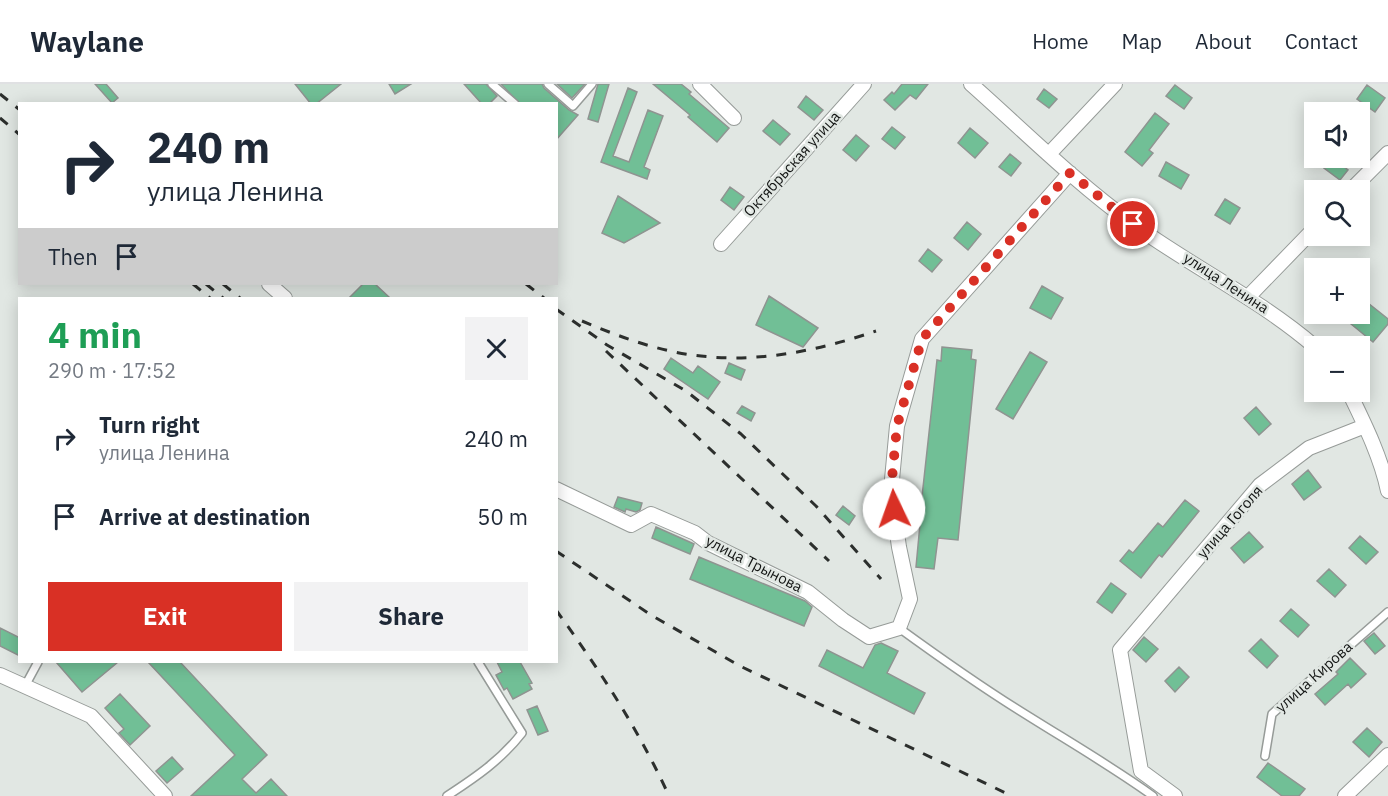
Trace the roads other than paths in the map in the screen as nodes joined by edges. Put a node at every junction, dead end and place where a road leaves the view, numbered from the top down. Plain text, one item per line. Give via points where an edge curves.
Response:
1 (492, 84) edge
2 (548, 84) edge
3 (592, 84) edge
4 (700, 84) edge
5 (864, 84) edge
6 (971, 84) edge
7 (1115, 84) edge
8 (513, 102) edge
9 (734, 118) dead end
10 (1388, 153) edge
11 (1049, 154) junction
12 (1070, 173) junction
13 (1361, 180) edge
14 (1304, 239) edge
15 (721, 244) dead end
16 (270, 285) edge
17 (284, 297) edge
18 (1248, 297) junction
19 (1304, 338) edge
20 (1354, 402) edge
21 (1365, 426) junction
22 (1387, 481) edge
23 (558, 490) edge
24 (1388, 612) edge
25 (899, 628) junction
26 (37, 663) edge
27 (479, 663) edge
28 (0, 675) edge
29 (25, 686) junction
30 (1388, 755) edge
31 (1264, 756) dead end
32 (165, 796) edge
33 (447, 796) edge
34 (1153, 796) edge
35 (1175, 796) edge
36 (1345, 796) edge

1 - 8 lane
2 - 3 lane via 573,106
4 - 9 street
5 - 15 street, Октябрьская улица
6 - 11 street, улица Ленина
7 - 11 street
10 - 13 street
11 - 12 street, улица Ленина
12 - 18 street, улица Ленина via 1133,224
12 - 25 street via 922,339 897,426 891,489 910,599
14 - 18 street
16 - 17 street
18 - 19 street, улица Ленина
20 - 21 street
21 - 22 street
21 - 35 street, улица Гоголя via 1309,448 1260,485 1120,650 1141,771
23 - 25 street, улица Трынова via 630,525 651,514 695,533 808,592 869,637
24 - 31 lane, улица Кирова via 1272,714
25 - 34 lane
26 - 29 lane
27 - 33 lane via 522,733 484,772
28 - 29 street
29 - 32 street via 91,716
30 - 36 street

